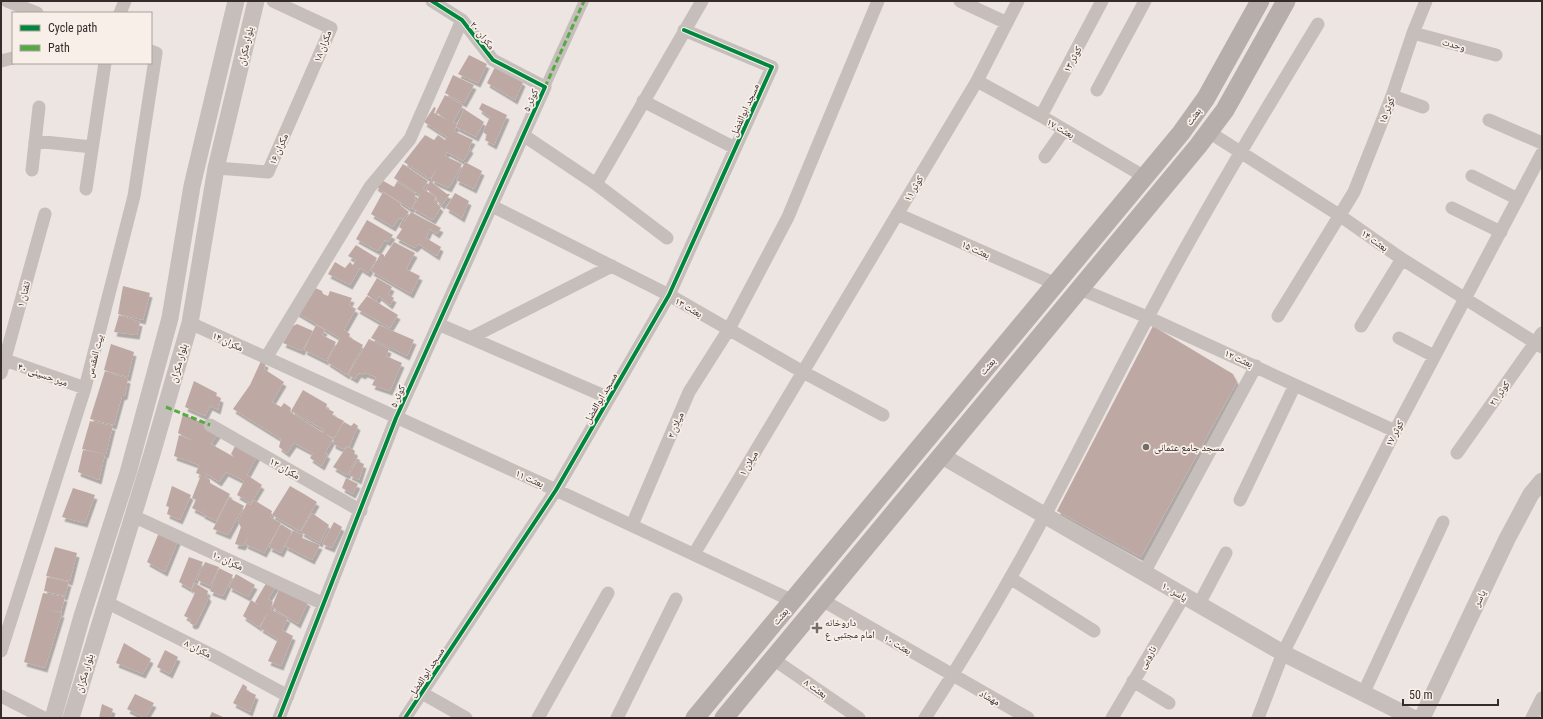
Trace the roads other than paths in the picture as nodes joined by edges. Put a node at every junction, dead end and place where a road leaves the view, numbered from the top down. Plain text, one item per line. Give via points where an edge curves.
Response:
1 (7, 1) edge
2 (125, 1) edge
3 (236, 1) edge
4 (256, 1) edge
5 (273, 1) edge
6 (432, 1) edge
7 (584, 1) edge
8 (702, 1) edge
9 (878, 1) edge
10 (960, 1) edge
11 (1018, 1) edge
12 (1102, 1) edge
13 (1145, 1) edge
14 (1260, 1) edge
15 (1286, 1) edge
16 (1426, 1) edge
17 (34, 12) edge
18 (120, 12) edge
19 (462, 20) junction
20 (1007, 23) junction
21 (1318, 24) dead end
22 (684, 30) junction
23 (1413, 33) junction
24 (154, 52) edge
25 (1496, 55) dead end
26 (12, 58) edge
27 (1, 61) edge
28 (105, 64) edge
29 (977, 81) junction
30 (545, 86) junction
31 (1097, 90) dead end
32 (1392, 96) junction
33 (300, 100) joint
34 (643, 102) junction
35 (1424, 106) dead end
36 (39, 107) dead end
37 (1041, 116) junction
38 (1489, 120) dead end
39 (1064, 130) junction
40 (1209, 132) junction
41 (523, 135) junction
42 (35, 141) junction
43 (1542, 143) edge
44 (92, 147) junction
45 (735, 148) junction
46 (1240, 152) junction
47 (1542, 153) edge
48 (1045, 157) dead end
49 (216, 168) junction
50 (32, 170) dead end
51 (1472, 176) dead end
52 (1145, 177) junction
53 (596, 184) junction
54 (86, 189) dead end
55 (1518, 199) junction
56 (492, 206) junction
57 (1452, 208) dead end
58 (44, 214) dead end
59 (897, 214) junction
60 (1339, 215) junction
61 (1501, 232) junction
62 (667, 238) dead end
63 (1092, 240) junction
64 (1109, 255) junction
65 (1402, 259) junction
66 (612, 266) junction
67 (1056, 284) junction
68 (1080, 289) junction
69 (669, 295) junction
70 (1464, 299) junction
71 (1278, 316) dead end
72 (1148, 317) junction
73 (190, 323) junction
74 (438, 324) junction
75 (1361, 326) dead end
76 (729, 329) junction
77 (470, 338) junction
78 (1399, 338) dead end
79 (1540, 341) edge
80 (1434, 356) junction
81 (266, 358) junction
82 (3, 359) edge
83 (1256, 366) junction
84 (803, 372) junction
85 (1, 374) edge
86 (1295, 385) junction
87 (85, 388) junction
88 (609, 398) junction
89 (883, 415) dead end
90 (396, 418) junction
91 (210, 425) dead end
92 (1395, 431) junction
93 (1457, 453) dead end
94 (942, 456) junction
95 (1542, 481) edge
96 (556, 490) junction
97 (1240, 500) dead end
98 (361, 511) junction
99 (1045, 515) junction
100 (133, 516) junction
101 (1443, 522) dead end
102 (632, 525) junction
103 (1226, 553) dead end
104 (694, 554) junction
105 (97, 570) junction
106 (1144, 573) junction
107 (114, 576) junction
108 (1010, 578) junction
109 (608, 593) dead end
110 (1184, 596) junction
111 (676, 599) dead end
112 (822, 600) junction
113 (793, 601) junction
114 (106, 602) junction
115 (324, 604) junction
116 (1199, 604) junction
117 (1094, 631) dead end
118 (1, 651) edge
119 (1283, 653) junction
120 (773, 659) junction
121 (953, 676) junction
122 (1133, 681) junction
123 (422, 693) junction
124 (1363, 694) junction
125 (1, 696) edge
126 (288, 696) junction
127 (1542, 698) edge
128 (1169, 703) dead end
129 (44, 718) edge
130 (53, 718) edge
131 (71, 718) edge
132 (279, 718) edge
133 (405, 718) edge
134 (466, 718) edge
135 (538, 718) edge
136 (617, 718) edge
137 (695, 718) edge
138 (724, 718) edge
139 (860, 718) edge
140 (925, 718) edge
141 (1028, 718) edge
142 (1112, 718) edge
143 (1258, 718) edge
144 (1413, 718) edge
145 (1422, 718) edge
146 (1532, 718) edge

1 - 17 street
2 - 18 street
3 - 105 street, بلوار مکران via 192,186 170,318 128,473
4 - 49 street, بلوار مکران
5 - 33 street, مکران ۱۸ via 331,28
6 - 19 street, مکران ۲۰
7 - 30 street, کوثر ۵
8 - 22 street
9 - 76 street, میلان ۲ via 788,217
10 - 20 street
11 - 20 street, کوثر ۱۱
12 - 37 street, کوثر ۱۳
13 - 31 street
14 - 52 main road, بعثت via 1206,98
15 - 40 main road via 1225,110
16 - 23 street, کوثر ۱۵
19 - 30 street, مکران ۲۰ via 493,60
19 - 81 street via 410,139 370,187
20 - 29 street, کوثر ۱۱
21 - 46 street
22 - 34 street
22 - 45 street, مسجد ابوالفضل via 772,67
23 - 25 street, وحدت
23 - 32 street, کوثر ۱۵
24 - 87 street, بیت المقدس via 134,196
26 - 27 street
28 - 44 street
29 - 37 street, بعثت ۱۷
29 - 59 street, کوثر ۱۱
30 - 41 street, کوثر ۵
32 - 35 street
32 - 60 street, کوثر ۱۵ via 1354,192
33 - 49 street, مکران ۱۶ via 268,172
34 - 45 street
34 - 53 street
36 - 42 street
37 - 39 street, بعثت ۱۷
38 - 43 street
39 - 48 street
39 - 52 street, بعثت ۱۷
40 - 46 street, بعثت ۱۴
40 - 64 main road
41 - 53 street
41 - 56 street, کوثر ۵
42 - 44 street
42 - 50 street
44 - 54 street
45 - 69 street, مسجد ابوالفضل
46 - 60 street, بعثت ۱۴
46 - 72 street
47 - 55 street, کوثر ۱۷
49 - 73 street, بلوار مکران
51 - 55 street
52 - 63 main road, بعثت
53 - 62 street
55 - 61 street, کوثر ۱۷
56 - 66 street, بعثت ۱۳
56 - 74 street, کوثر ۵
57 - 61 street
58 - 82 street, تفتان ۱
59 - 67 street, بعثت ۱۵
59 - 84 street, کوثر ۱۱
60 - 65 street, بعثت ۱۴
60 - 71 street, کوثر ۱۵
61 - 70 street, کوثر ۱۷
63 - 64 main road
63 - 67 main road, بعثت
64 - 68 main road
65 - 70 street, بعثت ۱۴
65 - 75 street
66 - 69 street, بعثت ۱۳
66 - 77 street
67 - 113 main road, بعثت
68 - 72 street, بعثت ۱۲
68 - 94 main road
69 - 76 street, بعثت ۱۳
69 - 88 street, مسجد ابوالفضل
70 - 79 street, بعثت ۱۴
70 - 80 street, کوثر ۱۷
72 - 83 street, بعثت ۱۲
72 - 99 street
73 - 81 street, مکران ۱۴
73 - 100 street, بلوار مکران
74 - 77 street
74 - 90 street, کوثر ۵
76 - 84 street, بعثت ۱۳
76 - 102 street, میلان ۲ via 689,392
77 - 88 street
78 - 80 street
79 - 93 street, کوثر ۲۱
80 - 92 street, کوثر ۱۷
81 - 90 street, بعثت ۱۱
82 - 85 street, تفتان ۱
82 - 87 street, میر حسینی ۴۰
83 - 86 street, بعثت ۱۲
83 - 106 street
84 - 89 street, بعثت ۱۳
84 - 104 street, میلان ۱
86 - 92 street, بعثت ۱۲
86 - 97 street
87 - 118 street, بیت المقدس
88 - 96 street, مسجد ابوالفضل
90 - 96 street, بعثت ۱۱
90 - 98 street, کوثر ۵
91 - 98 street, مکران ۱۲
92 - 119 street, کوثر ۱۷
94 - 99 street, یاسر ۱۰
94 - 112 main road
95 - 145 street, یاسر via 1531,494 1507,539
96 - 102 street, بعثت ۱۱
96 - 123 street, مسجد ابوالفضل
98 - 115 street, کوثر ۵
99 - 106 street, یاسر ۱۰
99 - 108 street
100 - 107 street, بلوار مکران
100 - 115 street, مکران ۱۰
101 - 124 street
102 - 104 street, بعثت ۱۱
103 - 116 street
104 - 113 street, بعثت ۱۱
105 - 107 street
105 - 130 street, بلوار مکران
106 - 110 street, یاسر ۱۰
107 - 114 street, بلوار مکران
108 - 117 street
108 - 121 street
109 - 135 street
110 - 116 street, یاسر ۱۰
110 - 122 street, نارویی
111 - 136 street
112 - 120 main road
112 - 121 street, بعثت ۱۰
113 - 137 main road, بعثت
114 - 126 street, مکران ۸
114 - 131 street, بلوار مکران
115 - 126 street, کوثر ۵
116 - 119 street, یاسر ۱۰
119 - 124 street, یاسر ۱۰
119 - 143 street, کوثر ۱۷
120 - 138 main road
120 - 139 street, بعثت ۸
121 - 140 street
121 - 141 street, مهشاد
122 - 128 street
122 - 142 street, نارویی
123 - 133 street, مسجد ابوالفضل
123 - 134 street
124 - 144 street, یاسر ۱۰
125 - 129 street
126 - 132 street, کوثر ۵
127 - 146 street

